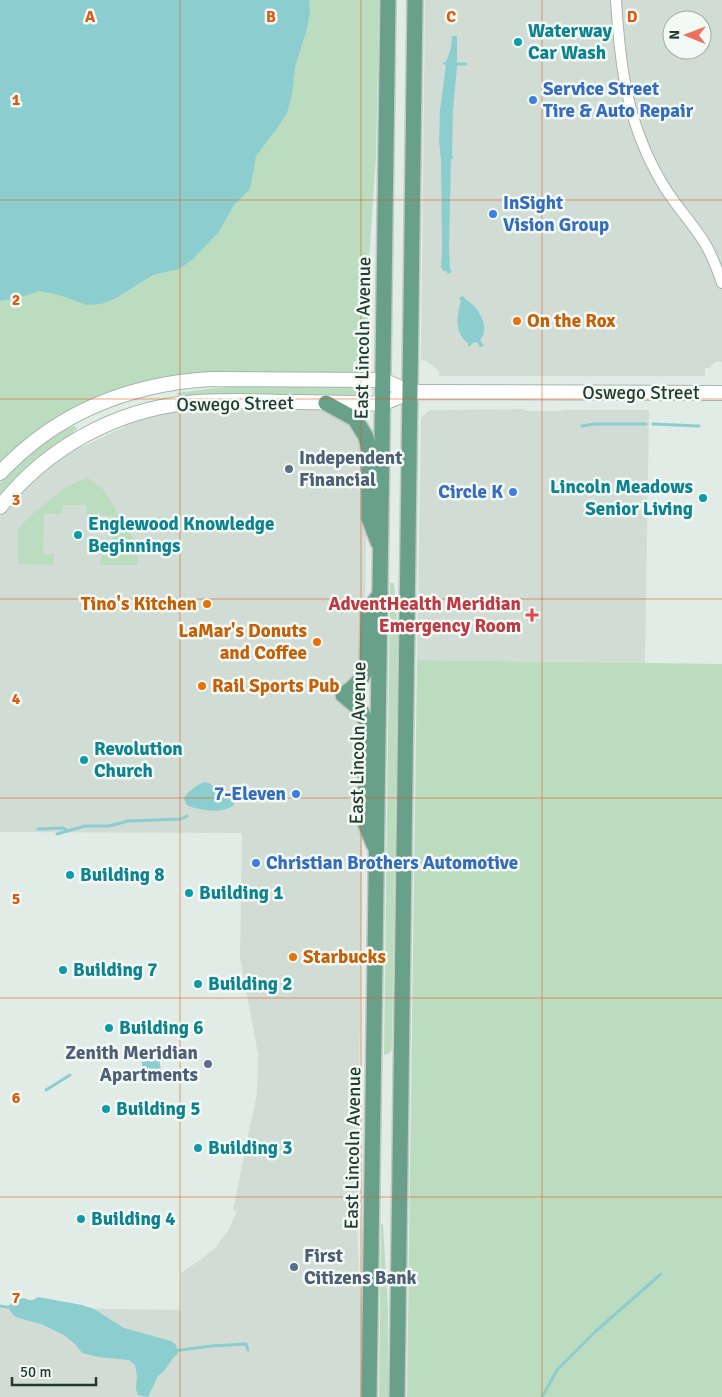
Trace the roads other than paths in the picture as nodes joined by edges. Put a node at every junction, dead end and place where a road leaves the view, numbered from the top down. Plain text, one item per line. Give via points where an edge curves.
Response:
1 (388, 0) edge
2 (415, 0) edge
3 (616, 0) edge
4 (722, 283) edge
5 (383, 380) junction
6 (410, 392) junction
7 (722, 393) edge
8 (326, 403) junction
9 (383, 403) junction
10 (0, 473) edge
11 (0, 507) edge
12 (381, 549) junction
13 (380, 594) junction
14 (376, 851) junction
15 (369, 1397) edge
16 (397, 1397) edge

1 - 5 main road, East Lincoln Avenue
2 - 6 main road
3 - 4 street via 621,69 645,152 662,184 707,247
5 - 6 main road, Oswego Street
5 - 9 main road, East Lincoln Avenue
5 - 10 main road, Oswego Street via 211,379 151,386 105,401 66,420 33,443
6 - 7 main road, Oswego Street
6 - 9 main road, Oswego Street
6 - 16 main road
8 - 9 main road, Oswego Street
8 - 11 main road, Oswego Street via 204,401 142,412 91,432 65,447 29,476
8 - 12 main road via 355,419 366,437 369,518
9 - 12 main road, East Lincoln Avenue
12 - 13 main road, East Lincoln Avenue
13 - 14 main road, East Lincoln Avenue
13 - 14 main road via 368,611 366,671 358,683 343,695 359,708 365,720 365,823
14 - 15 main road, East Lincoln Avenue

